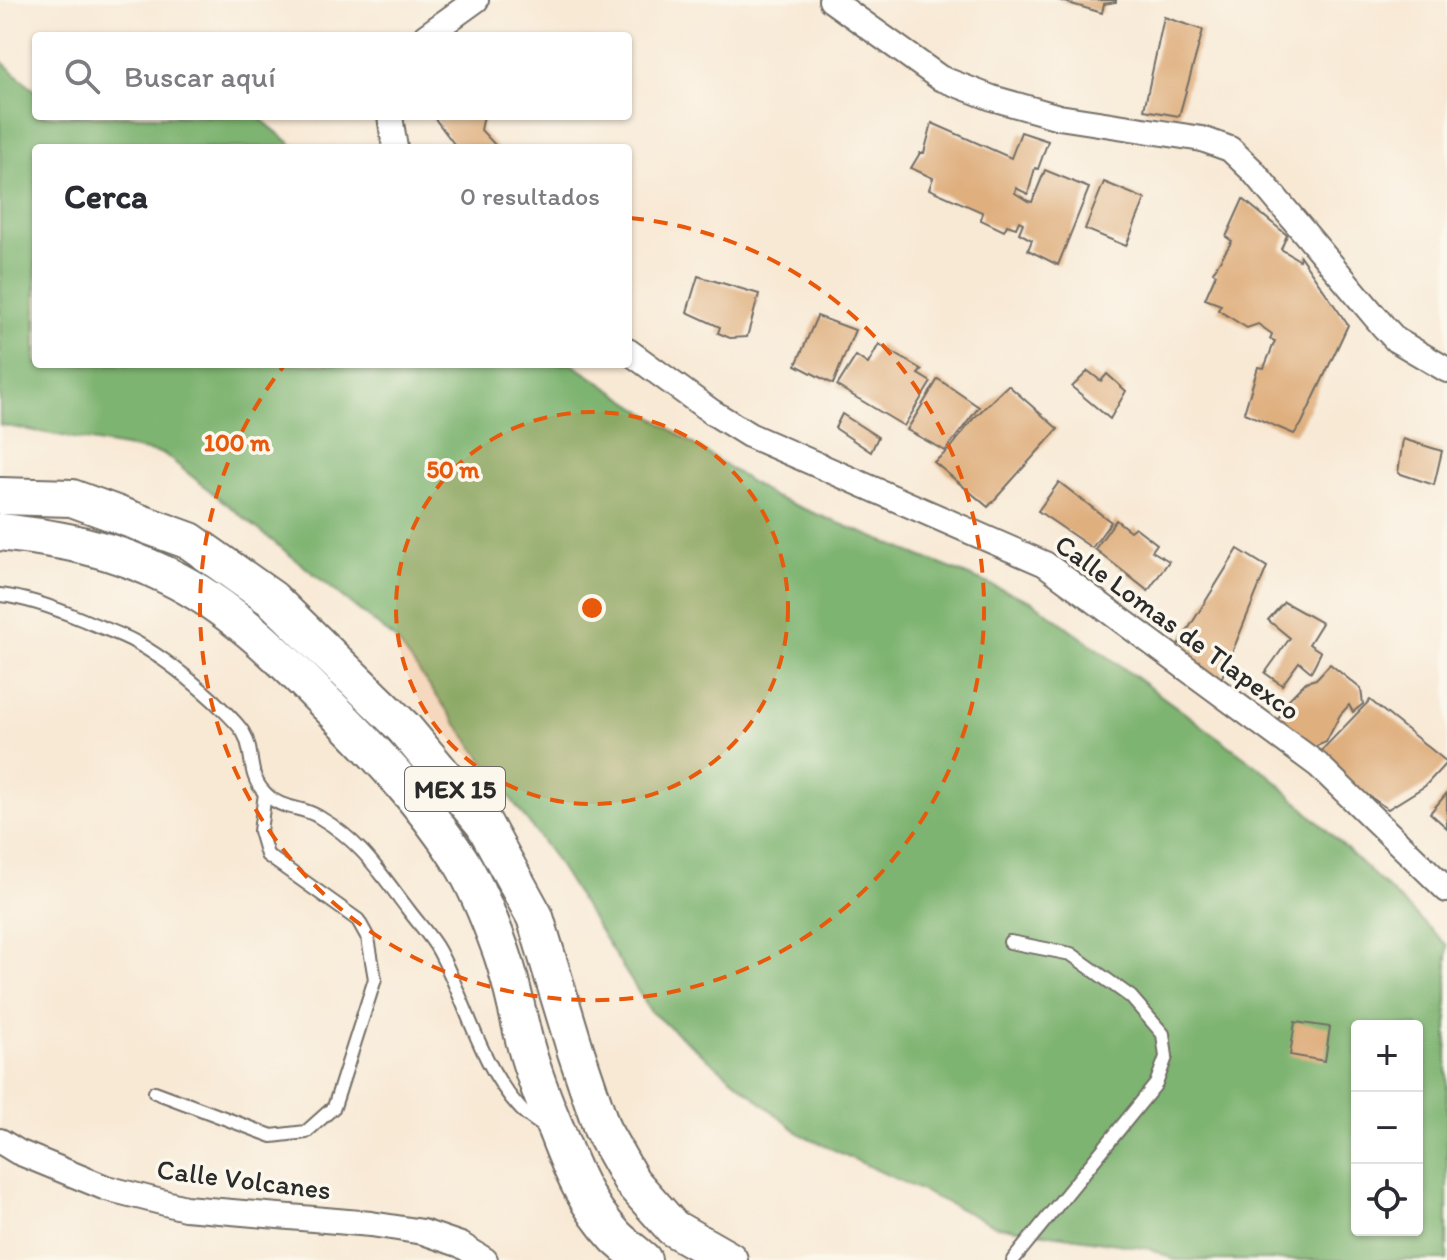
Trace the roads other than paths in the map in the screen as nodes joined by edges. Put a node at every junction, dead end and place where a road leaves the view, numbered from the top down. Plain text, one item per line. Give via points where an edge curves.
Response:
1 (476, 0) edge
2 (831, 0) edge
3 (432, 32) edge
4 (391, 120) edge
5 (394, 144) edge
6 (632, 354) edge
7 (1447, 370) edge
8 (0, 496) edge
9 (0, 532) edge
10 (0, 595) edge
11 (265, 793) junction
12 (1447, 890) edge
13 (1010, 942) dead end
14 (155, 1092) dead end
15 (559, 1137) junction
16 (0, 1141) edge
17 (485, 1260) edge
18 (643, 1260) edge
19 (729, 1260) edge
20 (1013, 1260) edge

1 - 3 street
2 - 7 street via 940,78 992,98 1059,117 1202,139 1230,149 1396,340
4 - 5 street
6 - 12 street, Calle Lomas de Tlapexco via 749,435 1045,564 1318,765
8 - 19 main road, MEX 15 via 72,498 190,541 272,599 404,728 484,824 535,917 602,1129 632,1182 673,1228
9 - 15 main road, MEX 15 via 87,545 171,577 258,636 361,737 432,822 483,904 540,1092
10 - 11 lane via 21,597 135,642 186,676 244,733 253,776
11 - 14 lane via 260,831 267,855 358,920 368,938 375,979 334,1107 306,1132 272,1136
11 - 15 lane via 279,805 316,814 361,848 439,950 497,1079 521,1110
13 - 20 lane via 1071,954 1131,997 1163,1034 1166,1057 1156,1084
15 - 18 main road, MEX 15 via 590,1205
16 - 17 street, Calle Volcanes via 106,1188 185,1208 423,1232

